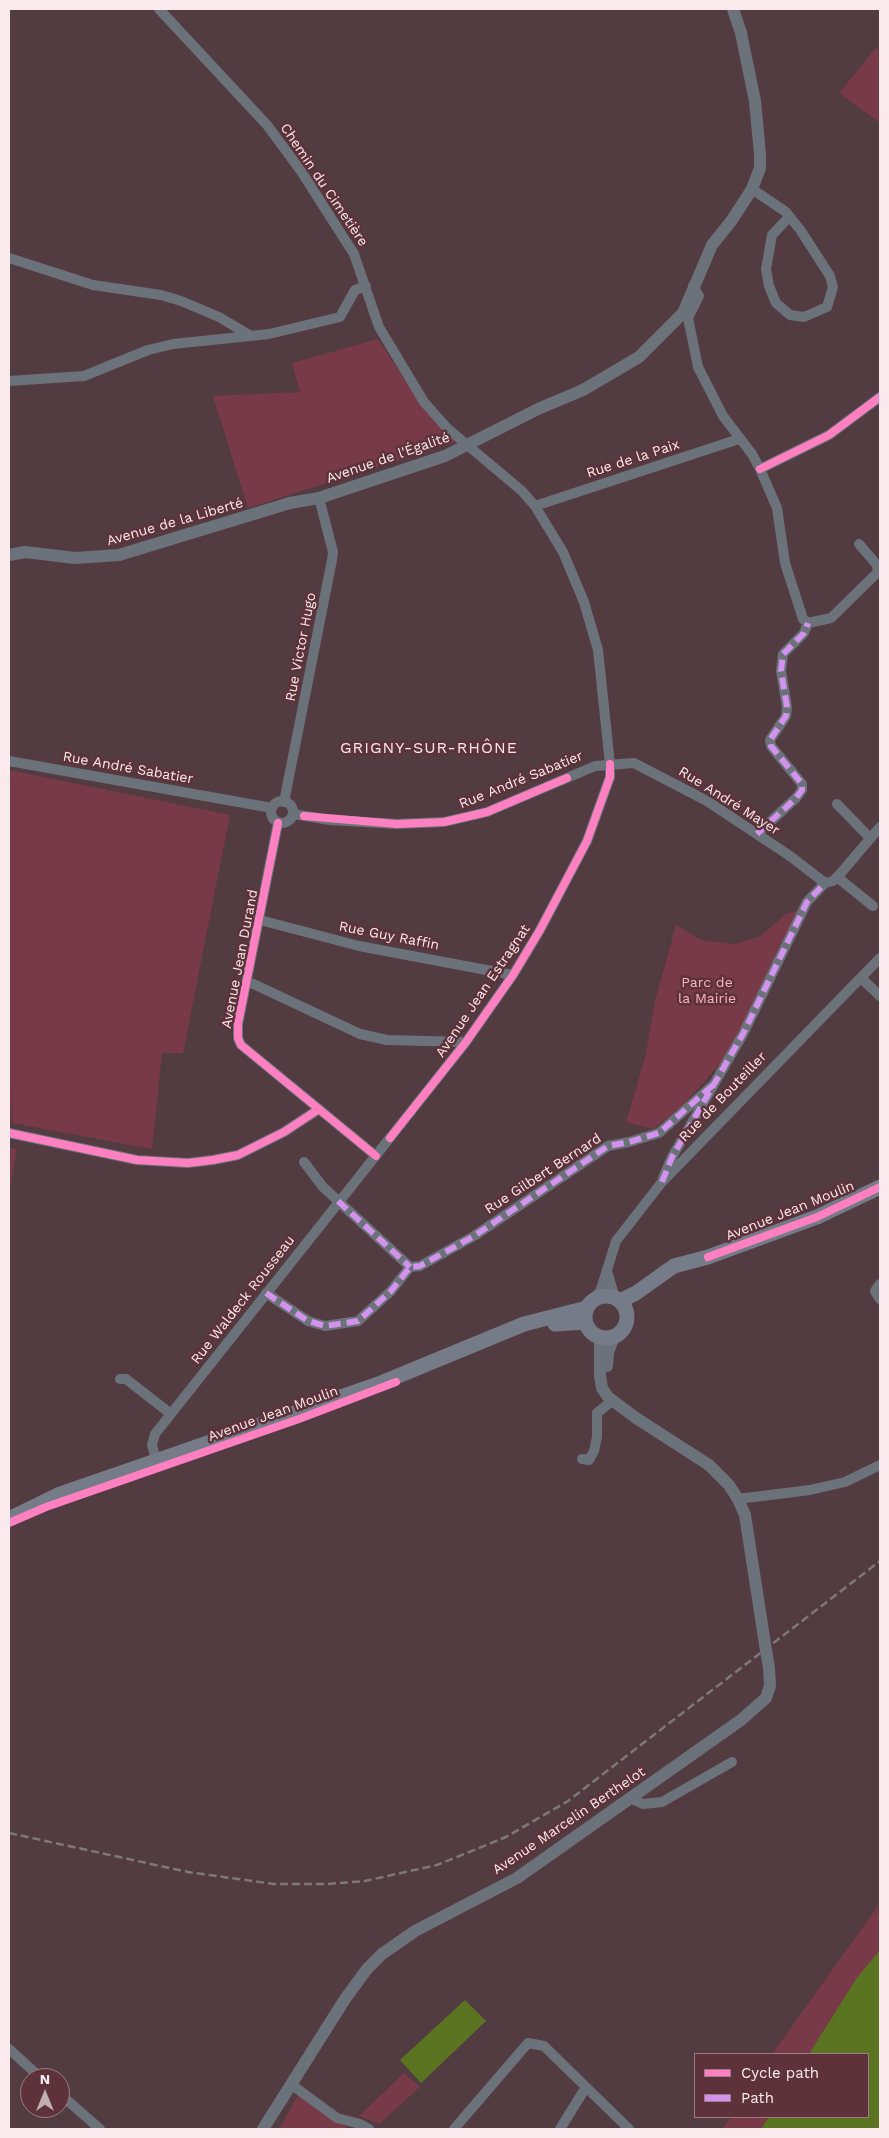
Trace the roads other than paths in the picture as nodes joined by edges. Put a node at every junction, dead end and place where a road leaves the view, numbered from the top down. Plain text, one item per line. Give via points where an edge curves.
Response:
1 (160, 9) edge
2 (733, 9) edge
3 (752, 189) junction
4 (789, 217) junction
5 (9, 258) edge
6 (366, 286) junction
7 (693, 286) junction
8 (251, 336) junction
9 (9, 381) edge
10 (880, 397) edge
11 (739, 439) junction
12 (466, 445) junction
13 (760, 469) junction
14 (319, 498) junction
15 (535, 506) junction
16 (859, 544) dead end
17 (9, 555) edge
18 (879, 573) edge
19 (808, 623) junction
20 (9, 761) edge
21 (610, 764) junction
22 (284, 802) junction
23 (837, 804) dead end
24 (272, 808) junction
25 (292, 814) junction
26 (278, 823) junction
27 (880, 827) edge
28 (757, 834) junction
29 (870, 838) junction
30 (837, 877) junction
31 (824, 883) junction
32 (873, 906) dead end
33 (260, 920) junction
34 (880, 958) edge
35 (513, 975) junction
36 (861, 978) junction
37 (247, 981) junction
38 (880, 996) edge
39 (466, 1042) junction
40 (713, 1085) junction
41 (319, 1109) junction
42 (9, 1133) edge
43 (376, 1156) junction
44 (304, 1162) dead end
45 (662, 1182) junction
46 (880, 1187) edge
47 (338, 1201) junction
48 (708, 1257) junction
49 (410, 1267) junction
50 (607, 1270) junction
51 (880, 1284) edge
52 (266, 1293) junction
53 (880, 1299) edge
54 (618, 1300) junction
55 (589, 1310) junction
56 (627, 1317) junction
57 (607, 1337) junction
58 (120, 1379) dead end
59 (612, 1401) junction
60 (171, 1414) junction
61 (582, 1459) dead end
62 (157, 1464) junction
63 (880, 1465) edge
64 (738, 1499) junction
65 (9, 1520) edge
66 (9, 1523) edge
67 (732, 1762) dead end
68 (630, 1798) junction
69 (9, 2049) edge
70 (30, 2068) edge
71 (292, 2085) junction
72 (586, 2087) junction
73 (70, 2103) edge
74 (280, 2105) junction
75 (100, 2129) edge
76 (263, 2129) edge
77 (268, 2129) edge
78 (369, 2129) edge
79 (454, 2129) edge
80 (560, 2129) edge
81 (629, 2129) edge

1 - 6 street, Chemin du Cimetière via 289,154 354,254
2 - 3 street, Avenue de l'Égalité via 755,101 760,168
3 - 4 street
3 - 7 street, Avenue de l'Égalité via 712,245
4 - 4 street via 822,263 834,287 827,307 804,317 790,315 776,303 766,269 772,235
5 - 8 street via 92,285 181,301 219,317
6 - 8 street via 355,290 340,317
6 - 12 street, Chemin du Cimetière via 379,327 408,378 434,414
7 - 11 street via 699,296 688,318 698,366 723,416
7 - 12 street, Avenue de l'Égalité via 682,313 639,357 583,390
8 - 9 street via 173,344 148,350 84,376
10 - 13 street via 829,435
11 - 13 street
11 - 15 street, Rue de la Paix
12 - 14 street, Avenue de l'Égalité via 445,456
12 - 15 street, Chemin du Cimetière via 522,491
13 - 19 street via 777,508 785,563 803,619
14 - 17 street, Avenue de la Liberté via 290,503 119,555 88,558 25,552
14 - 22 street, Rue Victor Hugo via 333,552
15 - 21 street, Avenue Jean Estragnat via 564,552 587,611 598,650
16 - 18 street via 877,565
18 - 19 street via 831,618
19 - 28 street via 804,633 783,654 781,671 788,707 786,716 770,740 771,746 802,784 802,790
20 - 24 street, Rue André Sabatier
21 - 25 street, Rue André Sabatier via 595,766 487,812 444,822 398,824
21 - 28 street, Rue André Mayer via 644,766
21 - 35 street, Avenue Jean Estragnat via 610,776 587,841
22 - 24 street
22 - 25 street via 291,807
23 - 29 street
24 - 26 street via 272,817
25 - 26 street via 286,822
26 - 33 street, Avenue Jean Durand
27 - 29 street
28 - 31 street, Rue André Mayer
29 - 30 street
30 - 31 street
30 - 32 street
31 - 40 street via 807,902 743,1034
33 - 35 street, Rue Guy Raffin via 359,946
33 - 37 street, Avenue Jean Durand
34 - 36 street, Rue de Bouteiller
35 - 39 street, Avenue Jean Estragnat
36 - 38 street
36 - 45 street, Rue de Bouteiller
37 - 39 street via 360,1034 387,1040
37 - 41 street, Avenue Jean Durand via 238,1024 239,1041
39 - 43 street, Avenue Jean Estragnat
40 - 45 street via 672,1157
40 - 49 street, Rue Gilbert Bernard via 659,1133 608,1146 474,1236 420,1266
41 - 42 street via 284,1132 238,1154 188,1163 137,1160
41 - 43 street, Avenue Jean Durand
43 - 47 street, Rue Waldeck Rousseau
44 - 47 street
45 - 50 street, Rue de Bouteiller via 616,1240
46 - 48 main road, Avenue Jean Moulin via 816,1217
47 - 49 street
47 - 52 street, Rue Waldeck Rousseau
48 - 54 main road, Avenue Jean Moulin via 674,1266 636,1293
48 - 56 main road, Avenue Jean Moulin via 663,1280
49 - 52 street via 358,1321 325,1326 308,1321
50 - 54 street
50 - 55 street, Rue de Bouteiller
51 - 53 street via 875,1291
52 - 60 street, Rue Waldeck Rousseau
54 - 55 main road via 603,1296
54 - 56 main road
55 - 57 main road via 594,1334
55 - 62 main road, Avenue Jean Moulin via 524,1324 381,1383
56 - 57 main road via 623,1329
57 - 59 street via 601,1382 604,1393
58 - 60 street via 126,1379
59 - 61 street via 597,1413 594,1451 589,1460
59 - 64 street via 710,1465
60 - 62 street, Rue Waldeck Rousseau via 155,1434 152,1445
62 - 65 main road via 60,1494
62 - 66 main road
63 - 64 street via 845,1482
64 - 68 street, Avenue Marcelin Berthelot, bridge via 746,1523 770,1686 762,1702
67 - 68 street via 662,1802 644,1804
68 - 71 street, Avenue Marcelin Berthelot via 517,1878 415,1931 382,1954 345,1999
69 - 70 street
71 - 74 street, Avenue Marcelin Berthelot
71 - 78 street via 337,2118
72 - 79 street via 544,2046 528,2043
72 - 80 street
72 - 81 street
73 - 75 street
74 - 76 street, Avenue Marcelin Berthelot
74 - 77 street, Avenue Marcelin Berthelot

